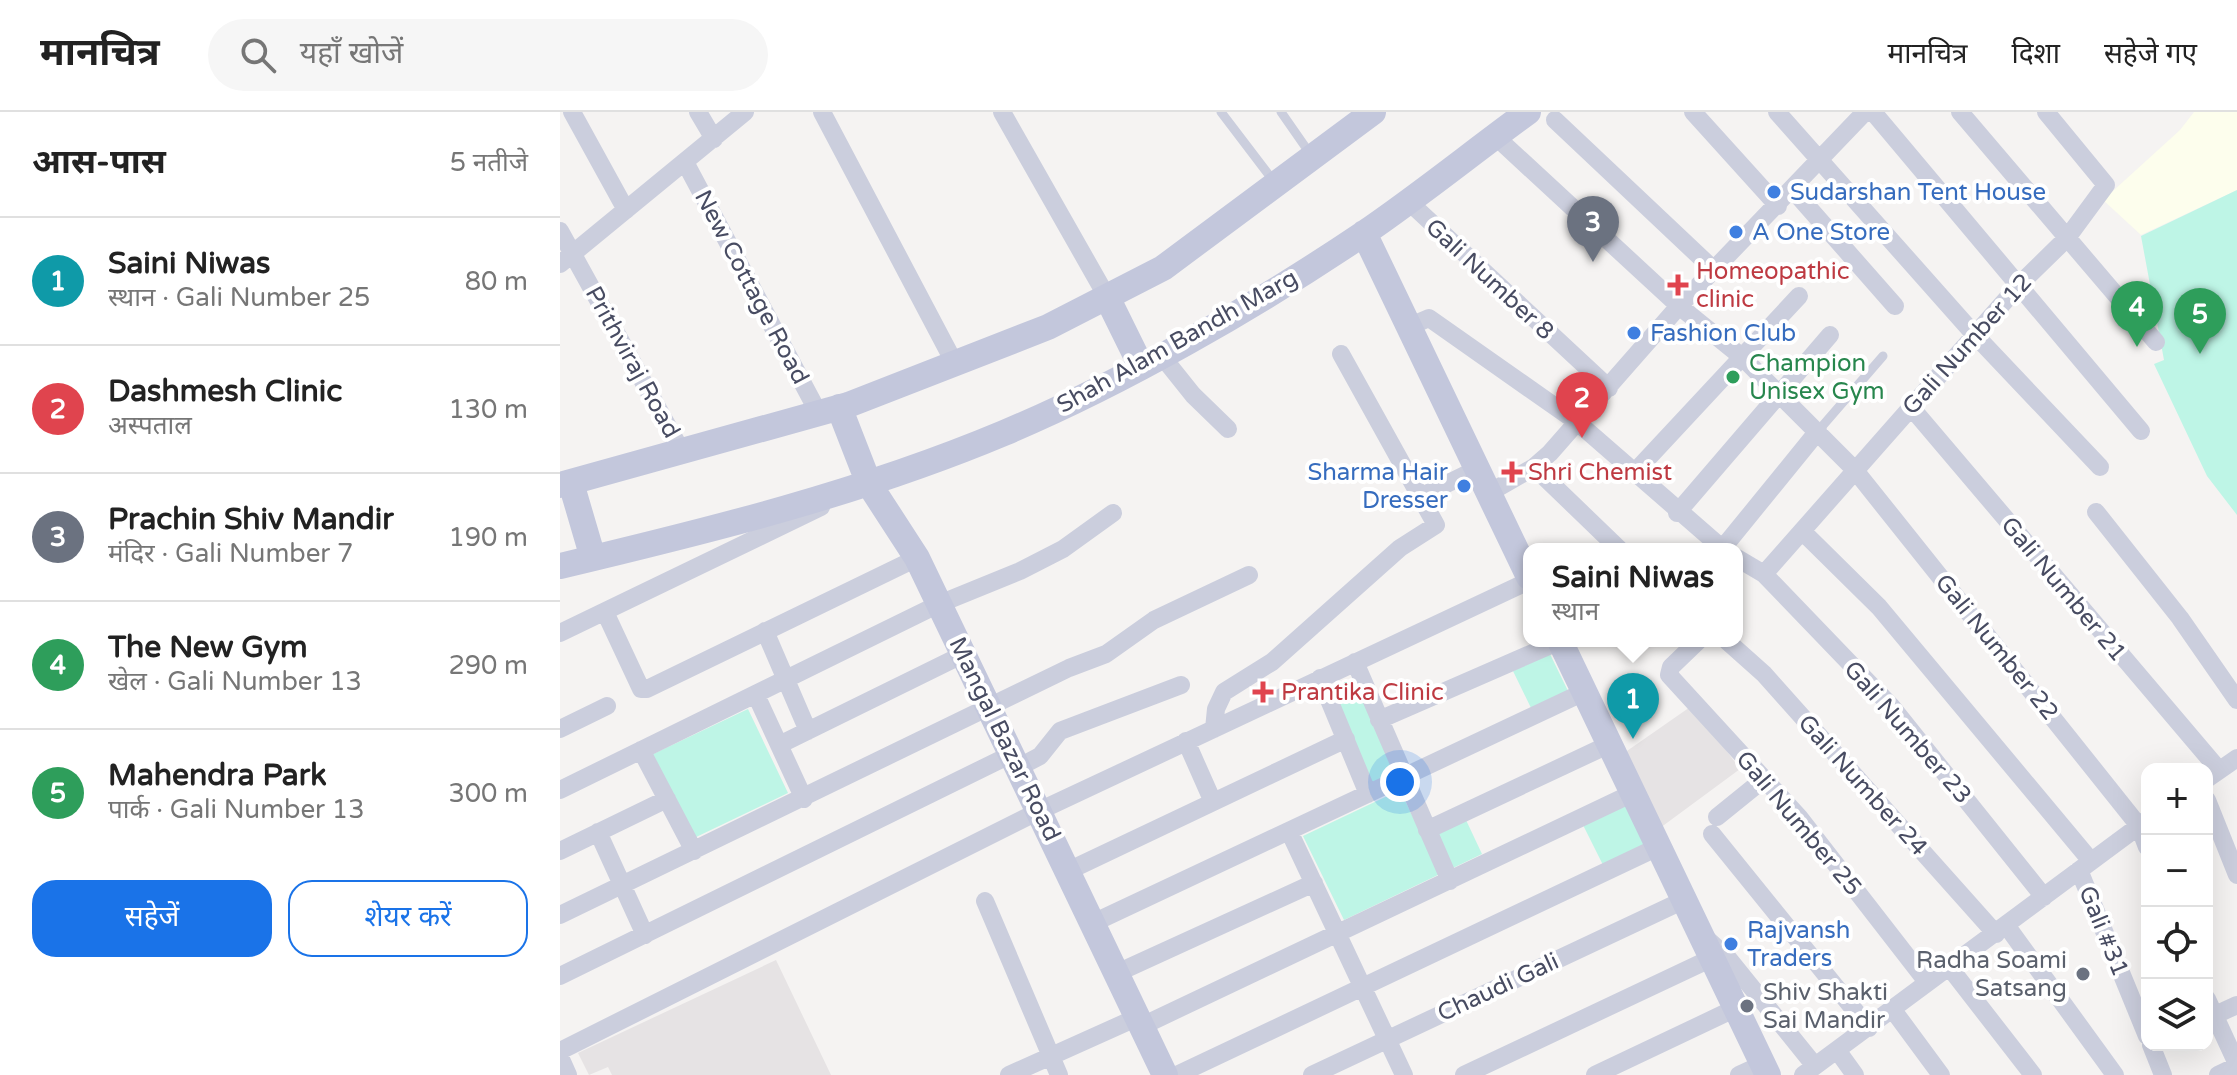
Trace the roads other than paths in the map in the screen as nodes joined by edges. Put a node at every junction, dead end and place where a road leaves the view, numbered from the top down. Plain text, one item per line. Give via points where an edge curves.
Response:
1 (572, 112) edge
2 (698, 112) edge
3 (745, 112) edge
4 (822, 112) edge
5 (1002, 112) edge
6 (1221, 112) edge
7 (1281, 112) edge
8 (1528, 112) edge
9 (1693, 112) edge
10 (1777, 112) edge
11 (1865, 112) edge
12 (1873, 112) edge
13 (1960, 112) edge
14 (2046, 112) edge
15 (1365, 114) edge
16 (1555, 120) dead end
17 (1495, 136) junction
18 (714, 139) junction
19 (1311, 156) junction
20 (685, 162) junction
21 (1819, 162) junction
22 (1275, 183) junction
23 (1793, 190) junction
24 (1408, 201) junction
25 (1778, 206) junction
26 (626, 210) junction
27 (560, 231) edge
28 (1364, 233) junction
29 (2067, 238) junction
30 (566, 259) edge
31 (1714, 270) junction
32 (2019, 285) junction
33 (1799, 296) dead end
34 (1107, 297) junction
35 (1679, 306) junction
36 (1895, 306) dead end
37 (1408, 327) junction
38 (1974, 334) junction
39 (1830, 335) dead end
40 (2156, 342) dead end
41 (1341, 354) dead end
42 (1883, 356) dead end
43 (1742, 357) junction
44 (1151, 361) junction
45 (955, 364) junction
46 (1609, 388) junction
47 (1780, 394) junction
48 (1910, 406) junction
49 (828, 409) junction
50 (1577, 422) junction
51 (1228, 429) dead end
52 (1818, 431) junction
53 (2141, 431) dead end
54 (682, 452) junction
55 (1534, 467) junction
56 (2100, 467) dead end
57 (1854, 469) junction
58 (1634, 473) junction
59 (1483, 481) junction
60 (566, 484) edge
61 (869, 484) junction
62 (1418, 498) junction
63 (2096, 512) dead end
64 (1113, 513) dead end
65 (1677, 513) junction
66 (713, 529) junction
67 (1803, 532) junction
68 (1613, 543) edge
69 (1714, 543) edge
70 (1727, 543) edge
71 (593, 558) junction
72 (917, 558) junction
73 (711, 560) junction
74 (1743, 562) edge
75 (560, 566) edge
76 (1523, 566) edge
77 (1764, 574) junction
78 (1249, 575) dead end
79 (1523, 582) edge
80 (939, 604) junction
81 (605, 612) junction
82 (765, 631) junction
83 (560, 633) edge
84 (1546, 647) edge
85 (1563, 647) edge
86 (1692, 647) edge
87 (1734, 647) edge
88 (964, 654) junction
89 (1355, 662) junction
90 (1320, 678) junction
91 (785, 680) junction
92 (1181, 685) dead end
93 (1584, 692) junction
94 (756, 695) junction
95 (2237, 700) edge
96 (607, 706) dead end
97 (990, 708) junction
98 (1379, 720) junction
99 (560, 729) edge
100 (1214, 729) junction
101 (808, 731) junction
102 (1346, 739) junction
103 (1186, 741) junction
104 (1610, 744) junction
105 (779, 745) junction
106 (641, 750) junction
107 (2237, 758) edge
108 (1016, 760) junction
109 (2204, 763) edge
110 (2213, 774) edge
111 (1404, 777) junction
112 (1764, 779) junction
113 (560, 790) edge
114 (1633, 793) junction
115 (1368, 794) junction
116 (667, 799) junction
117 (804, 799) junction
118 (1213, 802) junction
119 (1039, 811) junction
120 (2213, 815) edge
121 (2141, 821) edge
122 (2141, 824) edge
123 (1427, 830) junction
124 (1289, 831) junction
125 (598, 832) junction
126 (1658, 847) junction
127 (560, 851) edge
128 (694, 851) junction
129 (2085, 866) junction
130 (1068, 871) junction
131 (2237, 875) edge
132 (1450, 881) junction
133 (1314, 883) junction
134 (623, 885) junction
135 (2044, 897) junction
136 (1684, 900) junction
137 (985, 901) dead end
138 (560, 915) edge
139 (1093, 923) junction
140 (2001, 929) junction
141 (1338, 934) junction
142 (645, 935) junction
143 (1706, 946) junction
144 (1950, 968) junction
145 (1117, 973) junction
146 (560, 976) edge
147 (1927, 982) junction
148 (1363, 987) junction
149 (2237, 1005) edge
150 (1736, 1008) junction
151 (2213, 1008) edge
152 (1893, 1010) junction
153 (2213, 1014) edge
154 (2141, 1020) edge
155 (1140, 1022) junction
156 (1869, 1028) junction
157 (1388, 1040) junction
158 (1837, 1050) junction
159 (2153, 1051) edge
160 (560, 1054) edge
161 (1051, 1056) junction
162 (2237, 1065) edge
163 (1765, 1069) edge
164 (1809, 1071) edge
165 (568, 1075) edge
166 (1009, 1075) edge
167 (1059, 1075) edge
168 (1165, 1075) edge
169 (1177, 1075) edge
170 (1312, 1075) edge
171 (1404, 1075) edge
172 (1464, 1075) edge
173 (1595, 1075) edge
174 (1739, 1075) edge
175 (1855, 1075) edge
176 (1941, 1075) edge
177 (2033, 1075) edge
178 (2115, 1075) edge
179 (2163, 1075) edge
180 (2218, 1075) edge

1 - 26 street
2 - 18 street
3 - 18 street
4 - 45 street
5 - 34 street
6 - 22 lane
7 - 19 lane
8 - 17 street, Shah Alam Bandh Marg
9 - 25 street
10 - 21 street
11 - 21 street
12 - 32 street
13 - 29 street
14 - 29 street, Gali Number 12 via 2106,185
15 - 19 street
16 - 31 street
17 - 24 street, Shah Alam Bandh Marg
17 - 35 street, Gali Number 22
18 - 20 street
19 - 22 street
20 - 26 street
20 - 49 street, New Cottage Road
21 - 23 street
21 - 38 street
22 - 34 street via 1163,268
23 - 25 street
23 - 36 street
24 - 28 street, Shah Alam Bandh Marg
24 - 46 street, Gali Number 8
25 - 31 street
26 - 30 street
27 - 30 street, Prithviraj Road
28 - 37 street
28 - 44 street, Shah Alam Bandh Marg
29 - 32 street, Gali Number 12
29 - 40 street
30 - 54 street, Prithviraj Road
31 - 35 street
32 - 38 street, Gali Number 12
32 - 53 street
33 - 43 street
34 - 44 street
34 - 45 street
35 - 43 street, Gali Number 22
35 - 46 street
37 - 50 street via 1429,318
37 - 59 street
38 - 48 street, Gali Number 12
38 - 56 street
39 - 47 street
41 - 62 street
42 - 52 lane
43 - 47 street, Gali Number 22
43 - 58 street
44 - 51 street
44 - 61 street, Shah Alam Bandh Marg via 1006,432
45 - 49 street
46 - 50 street
47 - 52 street, Gali Number 22
47 - 65 street
48 - 57 street, Gali Number 12
48 - 109 street, Gali Number 21
49 - 54 street
49 - 61 street, Mangal Bazar Road
50 - 55 street
50 - 58 street
52 - 57 street, Gali Number 22
52 - 70 street
54 - 60 street
55 - 59 street
55 - 68 street
57 - 67 street, Gali Number 12
57 - 121 street, Gali Number 22
58 - 65 street
59 - 62 street
59 - 76 street
60 - 71 street
61 - 66 street, Shah Alam Bandh Marg
61 - 72 street, Mangal Bazar Road
61 - 73 street
62 - 100 street via 1436,525 1389,557 1272,662 1224,692
63 - 95 street
64 - 80 street via 1049,556
65 - 69 street
66 - 71 street, Shah Alam Bandh Marg
66 - 73 street
67 - 77 street, Gali Number 12
67 - 129 street, Gali #31 via 1879,607
71 - 75 street, Shah Alam Bandh Marg
72 - 80 street, Mangal Bazar Road
72 - 82 street
73 - 81 street
74 - 77 street, Gali Number 23
77 - 135 street, Gali Number 23 via 1891,706
78 - 97 street via 1154,620 1106,654
79 - 89 street
80 - 88 street, Mangal Bazar Road
80 - 91 street
81 - 82 street via 641,689
81 - 83 street
82 - 91 street
84 - 98 street
85 - 93 street
86 - 112 street, Gali Number 25 via 1669,675
87 - 140 street, Gali Number 24
88 - 97 street, Mangal Bazar Road
88 - 101 street
89 - 90 street
89 - 98 street
90 - 100 street
90 - 102 street
91 - 94 street
91 - 101 street
92 - 108 street via 1060,731 1040,756
93 - 104 street
93 - 111 street
94 - 105 street
94 - 106 street
96 - 99 street
97 - 108 street, Mangal Bazar Road
97 - 117 street
98 - 111 street
100 - 103 street
101 - 105 street
102 - 115 street
102 - 118 street
103 - 118 street
103 - 119 street
104 - 114 street
104 - 123 street
105 - 117 street
106 - 113 street
106 - 116 street
107 - 110 street
108 - 119 street, Mangal Bazar Road
108 - 142 street
111 - 115 street
111 - 123 street
112 - 147 street, Gali Number 25
112 - 156 street via 1715,826
114 - 126 street
114 - 132 street
115 - 124 street
116 - 125 street
116 - 128 street
117 - 128 street
118 - 130 street
119 - 130 street, Mangal Bazar Road
119 - 160 street
120 - 131 street
122 - 129 street
123 - 132 street
124 - 133 street
124 - 139 street
125 - 127 street
125 - 134 street
126 - 136 street
126 - 148 street
128 - 134 street
129 - 135 street
129 - 154 street, Gali #31
130 - 139 street, Mangal Bazar Road
132 - 141 street
133 - 141 street
133 - 145 street
134 - 138 street
134 - 142 street
135 - 140 street
136 - 143 street
136 - 157 street, Chaudi Gali
137 - 161 street
139 - 145 street, Mangal Bazar Road
140 - 144 street
140 - 178 street, Gali Number 24
141 - 148 street
141 - 155 street
142 - 146 street
143 - 150 street
143 - 164 street via 1727,957
143 - 172 street
144 - 147 street
144 - 177 street
145 - 155 street, Mangal Bazar Road
147 - 152 street
148 - 157 street
148 - 169 street
149 - 151 street
150 - 163 street
150 - 173 street
152 - 156 street
152 - 176 street
153 - 162 street
155 - 161 street
155 - 168 street, Mangal Bazar Road
156 - 158 street
157 - 170 street, Chaudi Gali
157 - 171 street
158 - 164 street
158 - 175 street
159 - 179 street
160 - 165 street
161 - 166 street
161 - 167 street
162 - 180 street
163 - 174 street

